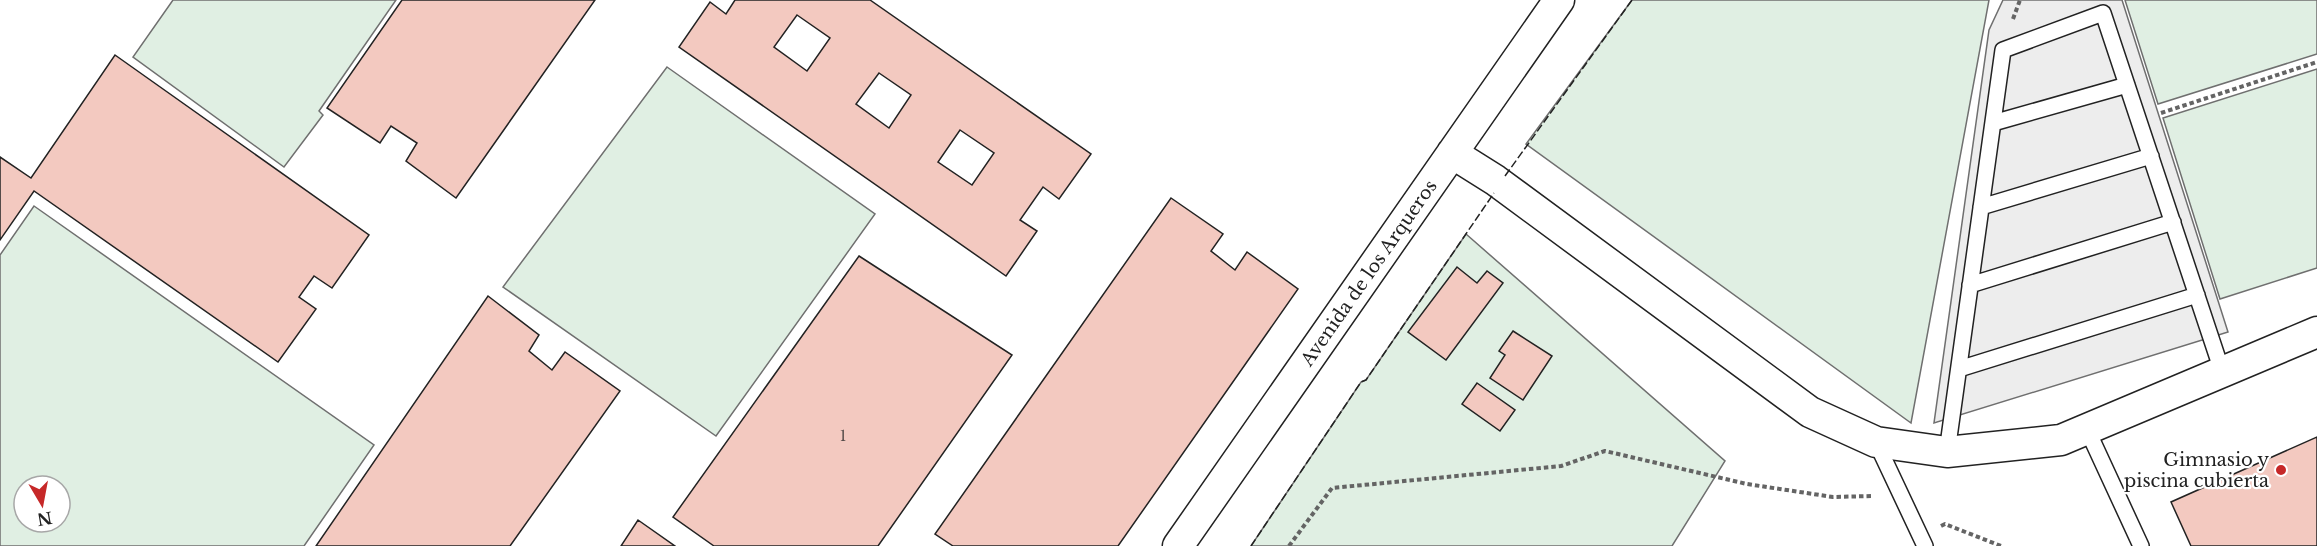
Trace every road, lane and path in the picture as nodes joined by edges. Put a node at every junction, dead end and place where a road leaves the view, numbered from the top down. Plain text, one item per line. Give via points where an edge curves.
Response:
1 (1559, 0) edge
2 (2317, 62) edge
3 (2127, 85) junction
4 (2139, 120) junction
5 (1993, 123) junction
6 (1452, 153) junction
7 (2151, 156) junction
8 (1981, 207) junction
9 (2173, 222) junction
10 (1970, 285) junction
11 (2197, 295) junction
12 (2317, 332) edge
13 (1959, 369) junction
14 (2222, 371) junction
15 (2088, 429) junction
16 (1876, 442) junction
17 (1947, 452) junction
18 (1902, 495) junction
19 (1920, 531) junction
20 (1178, 546) edge
21 (1289, 546) edge
22 (1925, 546) edge
23 (2001, 546) edge
24 (2141, 546) edge

1 - 6 street, Avenida de los Arqueros
2 - 4 path
3 - 4 lane
3 - 5 lane
3 - 5 lane via 2103,13 2003,50
4 - 7 lane
5 - 8 lane
6 - 16 street via 1495,180 1810,412
6 - 20 street, Avenida de los Arqueros
7 - 8 lane
7 - 9 lane
8 - 10 lane
9 - 10 lane
9 - 11 lane
10 - 13 lane
11 - 13 lane
11 - 14 lane
12 - 14 street
13 - 17 lane
14 - 15 street
15 - 17 street via 2061,440
15 - 24 lane
16 - 17 street
16 - 18 lane
18 - 19 lane
18 - 21 path via 1833,497 1747,484 1605,451 1561,466 1332,488
19 - 22 lane
19 - 23 path via 1945,524

